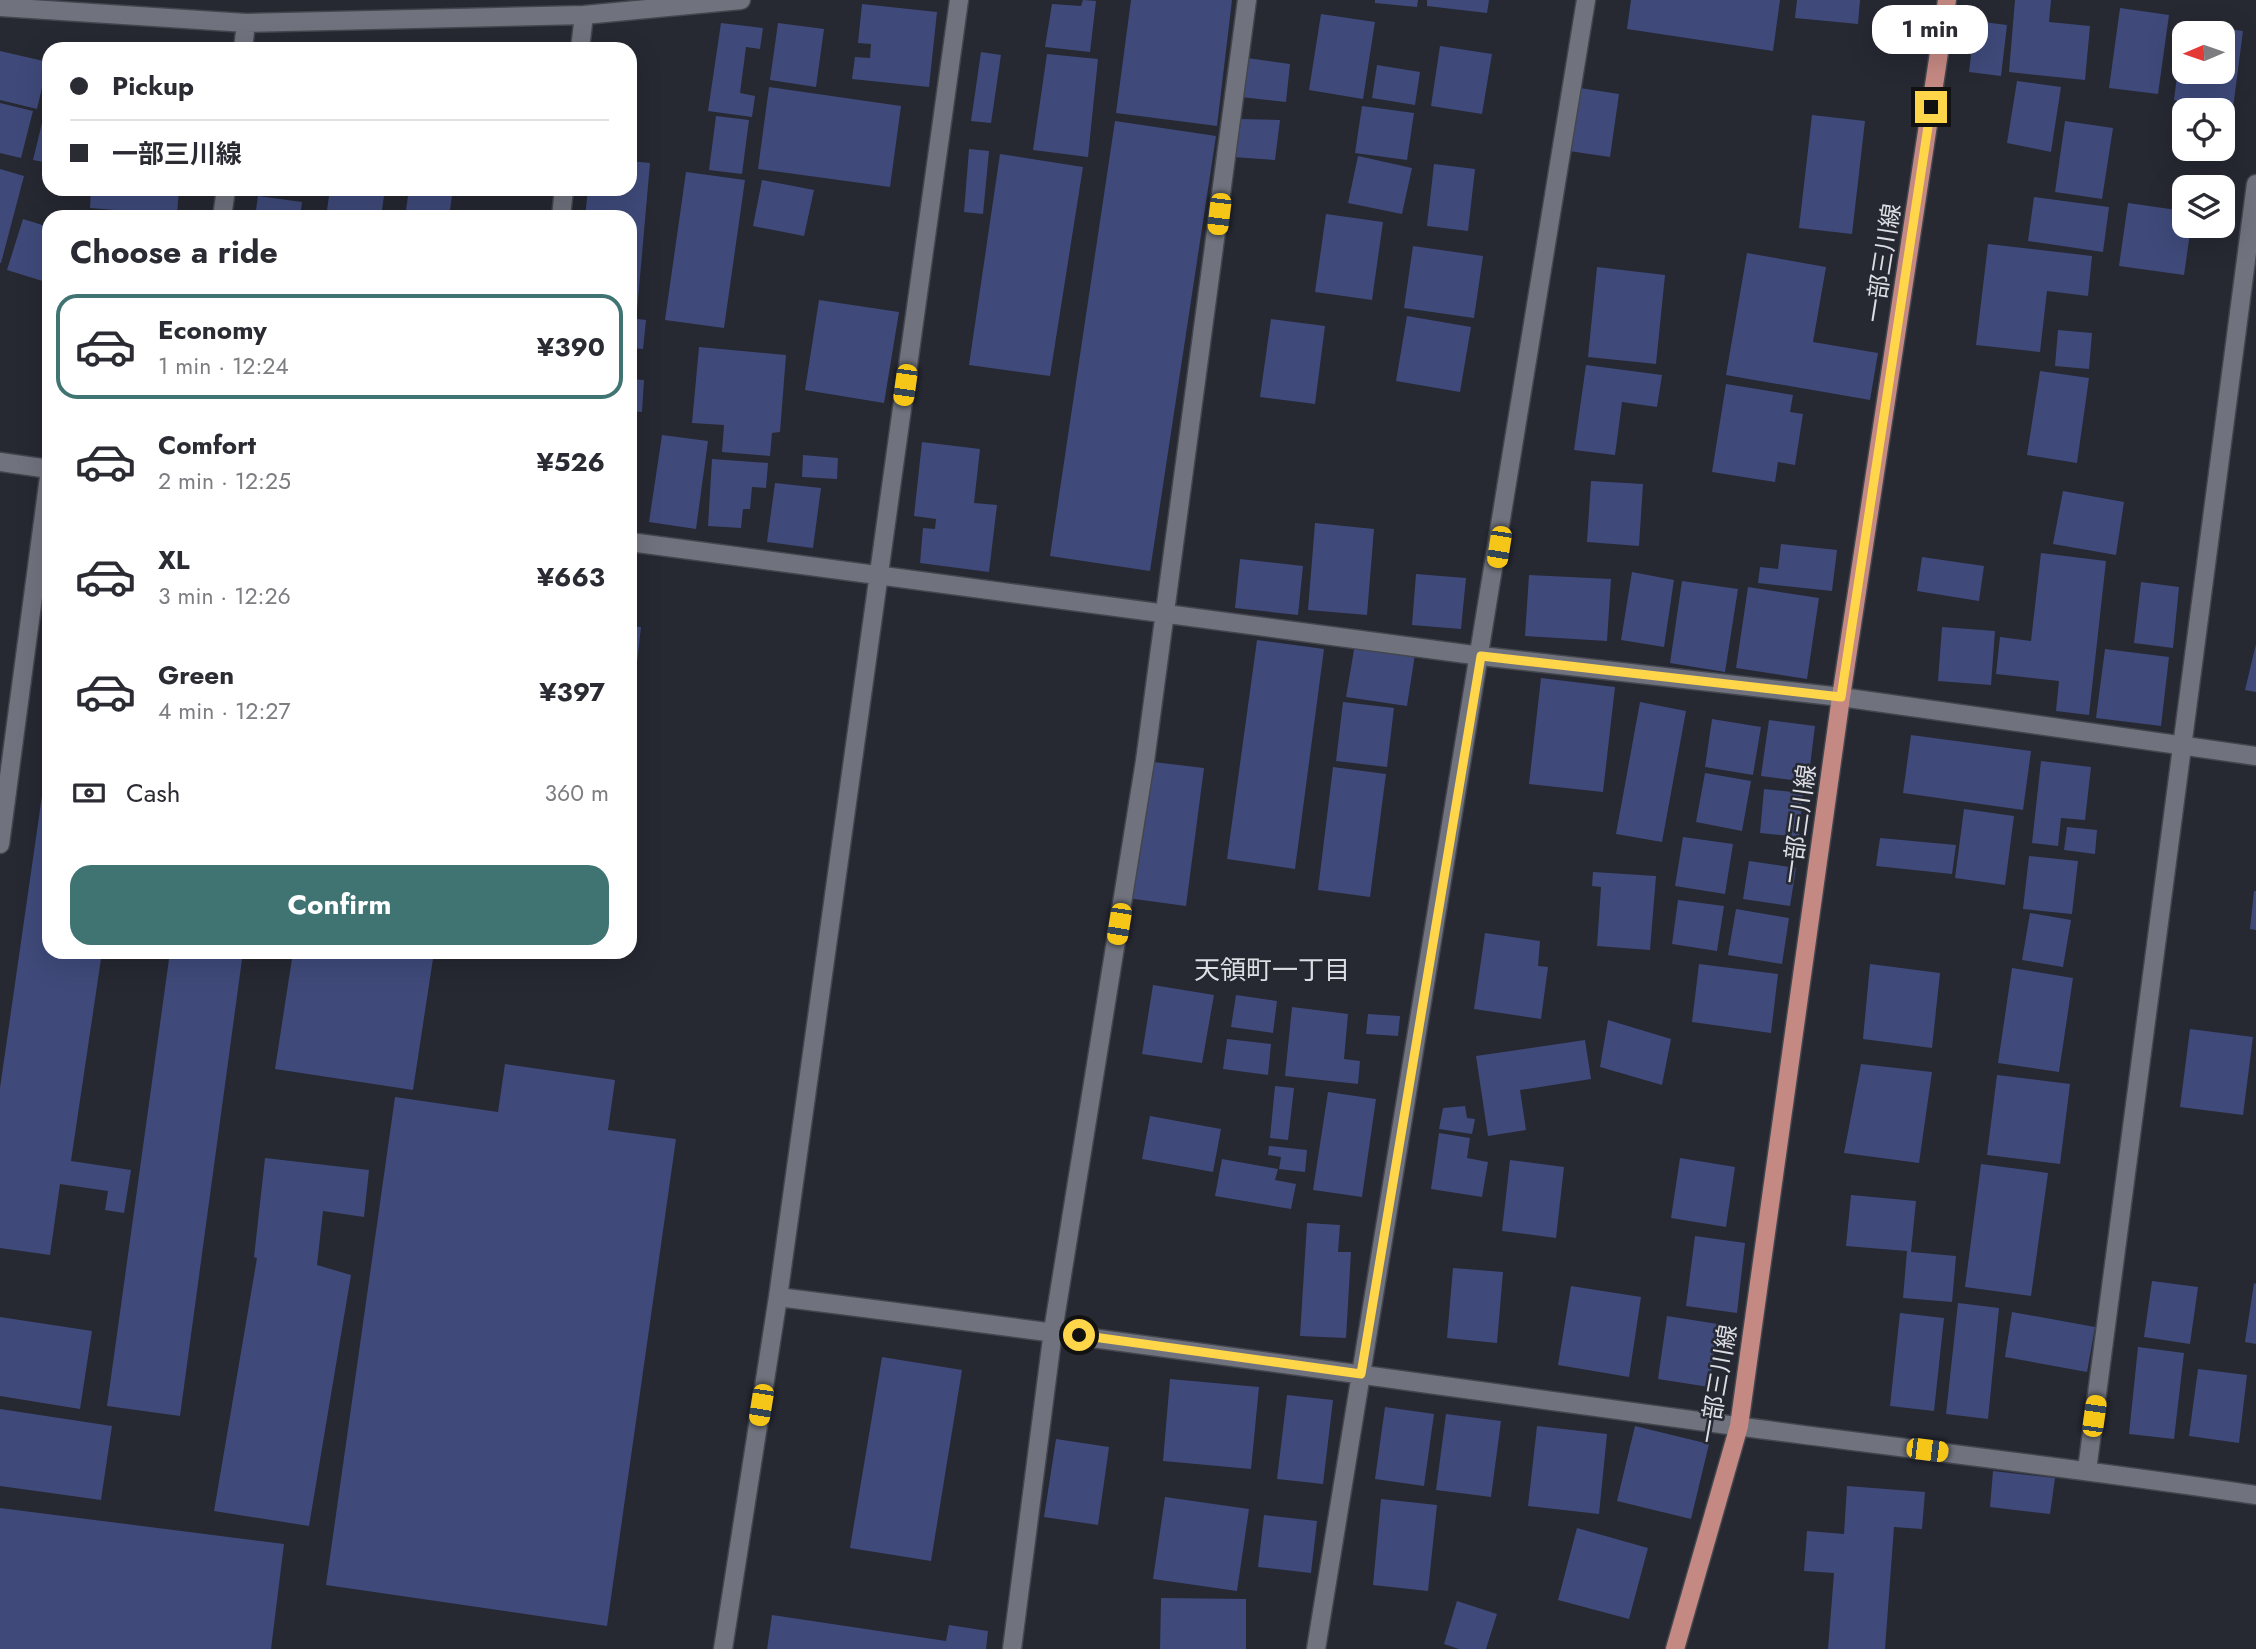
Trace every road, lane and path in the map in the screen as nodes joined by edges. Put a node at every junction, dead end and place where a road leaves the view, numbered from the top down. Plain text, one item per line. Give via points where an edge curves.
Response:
1 (741, 0) edge
2 (959, 0) edge
3 (1247, 0) edge
4 (1586, 0) edge
5 (1947, 0) edge
6 (0, 7) edge
7 (584, 15) junction
8 (246, 23) junction
9 (244, 42) edge
10 (581, 42) edge
11 (2256, 184) edge
12 (0, 462) edge
13 (42, 468) edge
14 (42, 529) edge
15 (637, 543) edge
16 (878, 578) junction
17 (1166, 614) junction
18 (1481, 656) junction
19 (1841, 697) junction
20 (2182, 746) junction
21 (2256, 756) edge
22 (0, 844) edge
23 (778, 1297) junction
24 (1053, 1331) junction
25 (1361, 1374) junction
26 (1739, 1426) junction
27 (2087, 1469) junction
28 (2256, 1495) edge
29 (723, 1649) edge
30 (1012, 1649) edge
31 (1316, 1649) edge
32 (1675, 1649) edge

1 - 7 street
2 - 16 street
3 - 17 street
4 - 18 street
5 - 19 main road, 一部三川線
6 - 8 street
7 - 8 street
7 - 10 street
8 - 9 street
11 - 20 street
12 - 13 street
14 - 22 street
15 - 16 street
16 - 17 street
16 - 23 street
17 - 18 street
17 - 24 street
18 - 19 street
18 - 25 street
19 - 20 street
19 - 26 main road, 一部三川線
20 - 21 street
20 - 27 street
23 - 24 street
23 - 29 street
24 - 25 street
24 - 30 street
25 - 26 street
25 - 31 street
26 - 27 street
26 - 32 main road, 一部三川線
27 - 28 street

